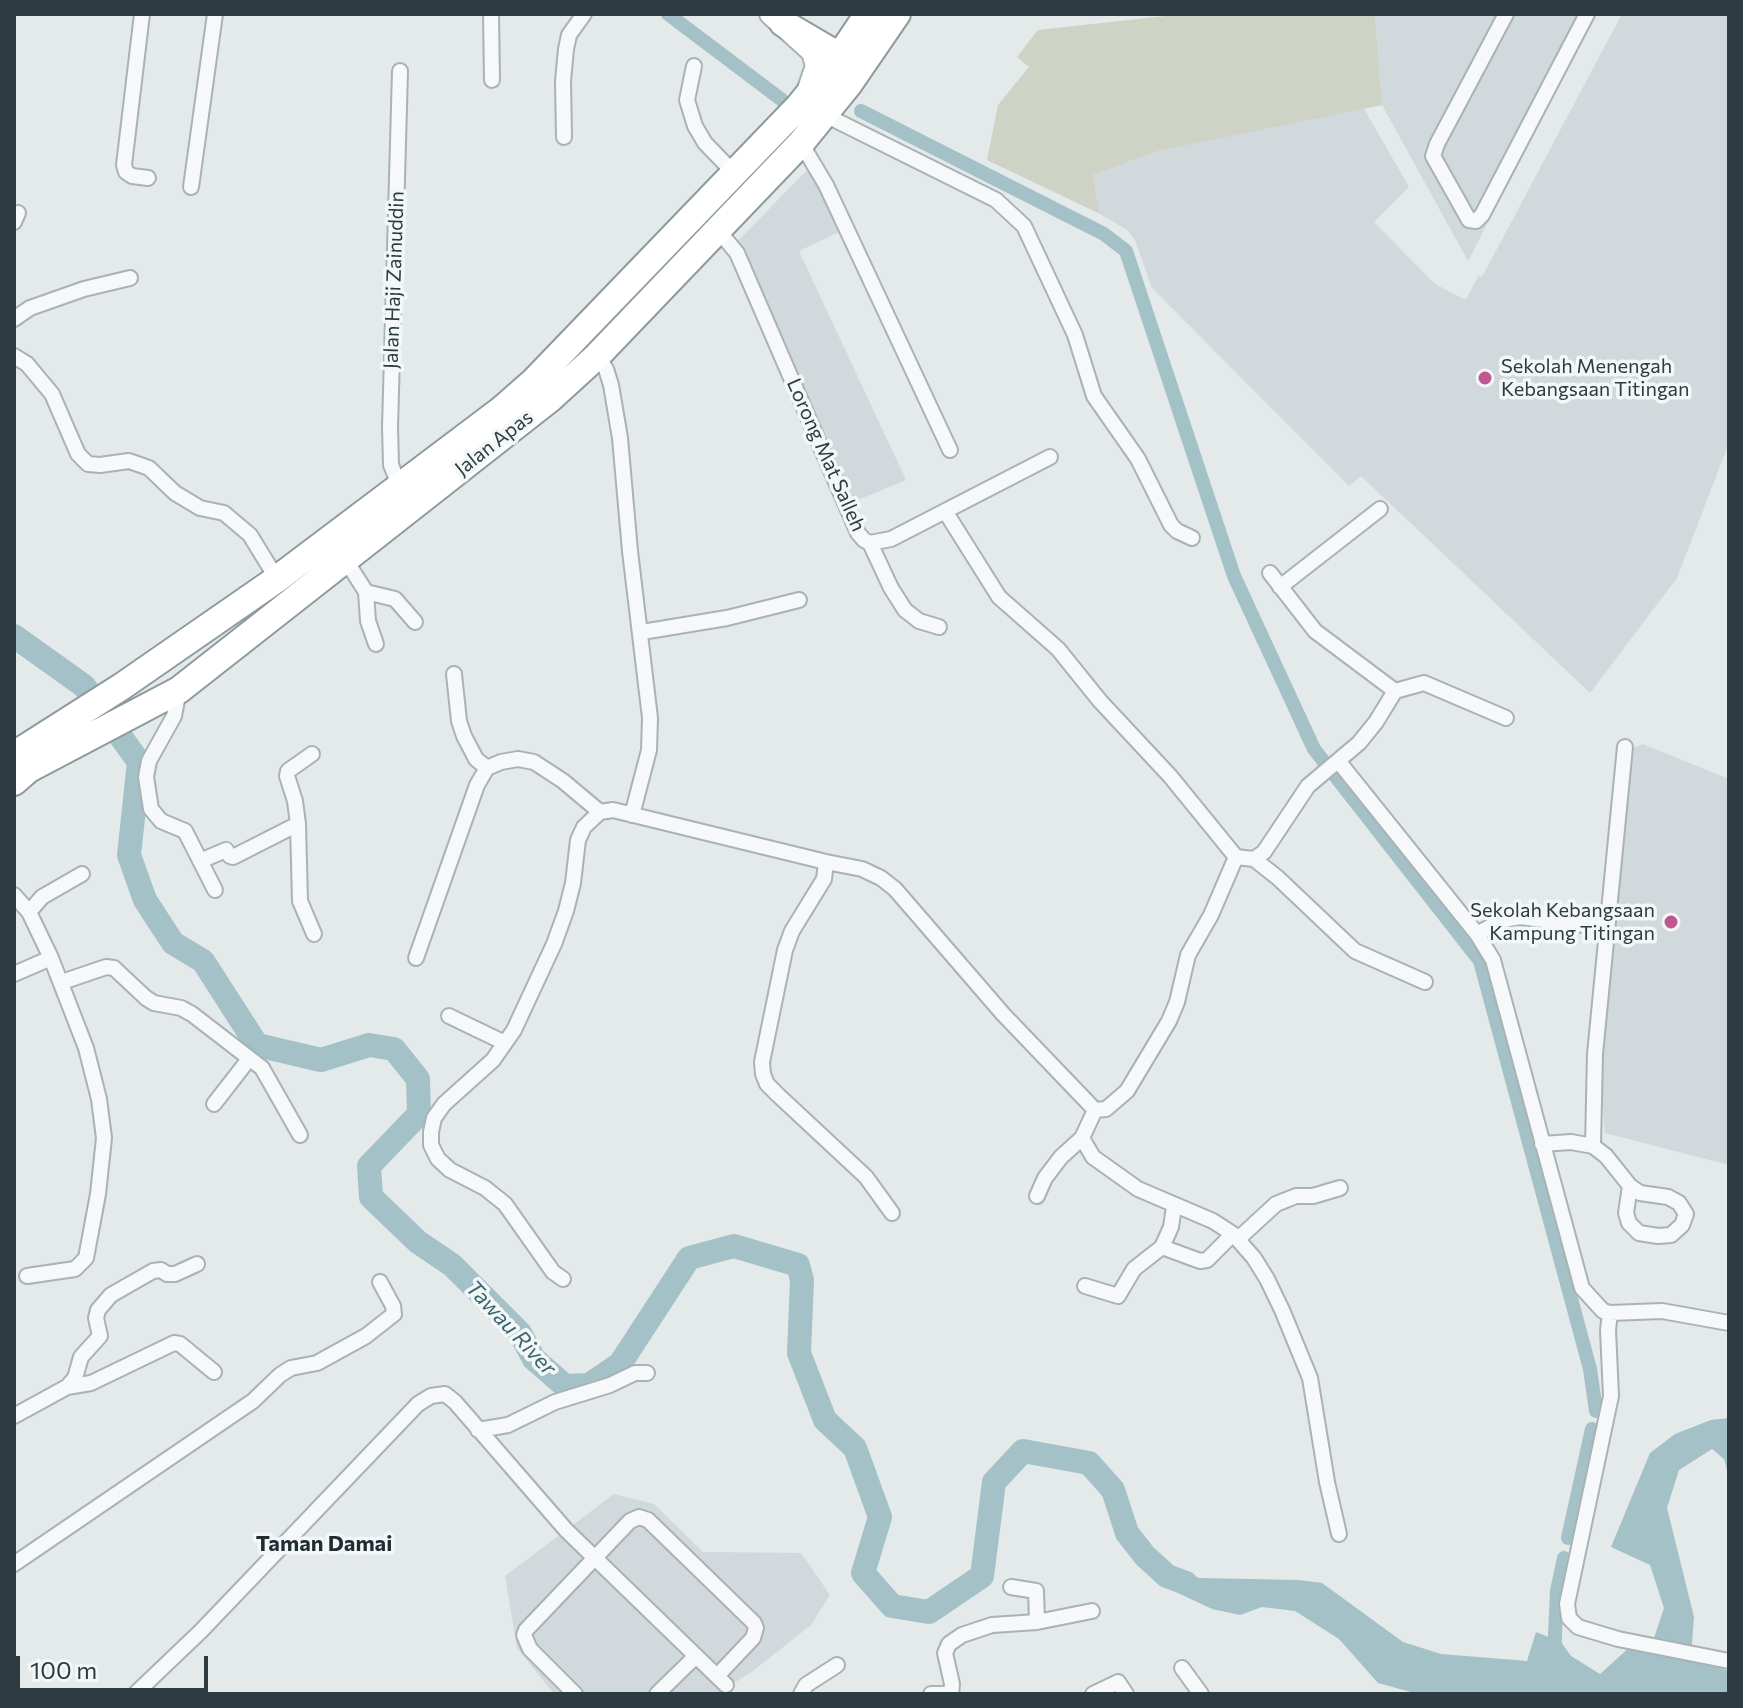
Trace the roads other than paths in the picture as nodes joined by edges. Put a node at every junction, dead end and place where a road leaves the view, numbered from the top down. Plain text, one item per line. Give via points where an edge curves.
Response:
1 (142, 14) edge
2 (215, 14) edge
3 (491, 14) edge
4 (584, 14) edge
5 (862, 14) edge
6 (897, 14) edge
7 (1506, 14) edge
8 (1587, 14) edge
9 (777, 19) edge
10 (875, 25) edge
11 (841, 54) junction
12 (694, 66) dead end
13 (400, 71) dead end
14 (492, 80) dead end
15 (799, 106) junction
16 (825, 115) junction
17 (564, 137) dead end
18 (801, 143) junction
19 (735, 174) junction
20 (148, 178) dead end
21 (191, 187) dead end
22 (717, 229) junction
23 (130, 278) dead end
24 (661, 287) junction
25 (14, 319) edge
26 (596, 320) junction
27 (14, 356) edge
28 (597, 356) junction
29 (950, 450) dead end
30 (1050, 457) dead end
31 (400, 487) junction
32 (1380, 509) dead end
33 (945, 511) junction
34 (1192, 538) dead end
35 (870, 543) junction
36 (345, 559) junction
37 (1270, 573) dead end
38 (277, 579) junction
39 (1280, 587) junction
40 (366, 592) junction
41 (799, 600) dead end
42 (415, 622) dead end
43 (939, 627) dead end
44 (642, 632) junction
45 (251, 633) junction
46 (376, 644) dead end
47 (177, 648) junction
48 (454, 674) dead end
49 (179, 690) junction
50 (1395, 691) junction
51 (1506, 718) dead end
52 (84, 724) junction
53 (1625, 747) dead end
54 (15, 752) edge
55 (312, 754) dead end
56 (1338, 763) junction
57 (487, 768) junction
58 (14, 782) edge
59 (600, 812) junction
60 (632, 815) junction
61 (298, 824) junction
62 (1236, 857) junction
63 (1254, 859) junction
64 (200, 861) junction
65 (826, 862) junction
66 (82, 874) dead end
67 (215, 890) dead end
68 (14, 895) edge
69 (29, 912) junction
70 (1608, 928) junction
71 (314, 934) dead end
72 (1477, 934) junction
73 (51, 958) junction
74 (416, 958) dead end
75 (14, 974) edge
76 (62, 982) junction
77 (1425, 982) dead end
78 (449, 1016) dead end
79 (505, 1043) junction
80 (249, 1059) junction
81 (214, 1104) dead end
82 (1095, 1110) junction
83 (300, 1135) dead end
84 (1082, 1138) junction
85 (1542, 1144) junction
86 (1593, 1146) junction
87 (1630, 1186) junction
88 (1340, 1188) dead end
89 (1037, 1196) dead end
90 (1174, 1207) junction
91 (892, 1213) dead end
92 (1235, 1236) junction
93 (1162, 1247) junction
94 (197, 1264) dead end
95 (27, 1276) dead end
96 (563, 1279) dead end
97 (380, 1282) dead end
98 (1085, 1286) dead end
99 (1610, 1313) junction
100 (1729, 1323) edge
101 (214, 1372) dead end
102 (647, 1373) dead end
103 (67, 1387) junction
104 (14, 1416) edge
105 (478, 1430) junction
106 (1339, 1534) dead end
107 (594, 1558) junction
108 (14, 1564) edge
109 (1011, 1587) dead end
110 (1092, 1611) dead end
111 (1037, 1622) junction
112 (696, 1656) junction
113 (1729, 1661) edge
114 (837, 1665) dead end
115 (1182, 1668) dead end
116 (135, 1694) edge
117 (575, 1694) edge
118 (657, 1694) edge
119 (801, 1694) edge
120 (931, 1694) edge
121 (944, 1694) edge
122 (951, 1694) edge
123 (1093, 1694) edge
124 (1126, 1694) edge
125 (1201, 1694) edge

1 - 20 street via 124,165 132,176
2 - 21 street
3 - 14 street
4 - 17 street via 566,49
5 - 9 street via 832,36
6 - 10 highway, Jalan Apas
7 - 8 street via 1433,156 1469,220 1482,215
9 - 11 highway
9 - 15 street via 812,52 816,66
10 - 11 highway via 858,52
10 - 16 highway, Jalan Apas
11 - 15 highway, Jalan Apas
12 - 19 street via 687,100 695,126
13 - 31 street, Jalan Haji Zainuddin via 390,427 391,465
15 - 19 highway, Jalan Apas
16 - 18 highway, Jalan Apas
16 - 34 street via 996,200 1024,226 1069,318 1094,396 1138,459 1171,525
18 - 22 highway, Jalan Apas
18 - 29 street via 826,185
19 - 26 highway, Jalan Apas
22 - 24 highway, Jalan Apas
22 - 35 street, Lorong Mat Salleh via 737,253 858,533
23 - 25 street via 30,308
24 - 26 highway via 657,277 647,278 613,314
24 - 28 highway, Jalan Apas
26 - 31 highway, Jalan Apas via 501,410
27 - 38 street via 52,394 78,454 88,464 129,461 149,468 200,508 224,513 250,535
28 - 36 highway, Jalan Apas via 521,423
28 - 44 street via 606,369 618,421
30 - 33 street, Lorong Mat Salleh
31 - 38 highway, Jalan Apas
32 - 39 street
33 - 35 street, Lorong Mat Salleh via 891,539
33 - 62 street via 999,597 1058,649
35 - 43 street via 905,610
36 - 40 street
36 - 45 highway, Jalan Apas
37 - 39 street
38 - 47 highway, Jalan Apas
39 - 50 street via 1315,631
40 - 42 street via 395,599
40 - 46 street
41 - 44 street
44 - 60 street via 650,734
45 - 47 highway via 244,631 198,657
45 - 49 highway, Jalan Apas
47 - 52 highway, Jalan Apas via 121,687
48 - 57 street via 464,736
49 - 52 highway, Jalan Apas via 138,711
49 - 64 street via 174,716 146,777 154,815 185,831
50 - 51 street via 1424,683
50 - 56 street via 1376,722
52 - 54 highway, Jalan Apas
52 - 58 highway, Jalan Apas
53 - 70 street
55 - 61 street via 287,776
56 - 63 street via 1308,786
56 - 72 street
57 - 59 street via 518,759 534,762
57 - 74 street
59 - 60 street
59 - 79 street via 578,840 573,883 554,944
60 - 65 street
61 - 64 street via 233,857 226,850
61 - 71 street via 300,901
62 - 63 street
62 - 82 street via 1188,955 1169,1021 1127,1091 1106,1109
63 - 77 street via 1355,951
64 - 67 street
65 - 82 street via 862,869 895,889
65 - 91 street via 824,879 785,950 763,1074 767,1084 866,1177
66 - 69 street via 42,897
68 - 69 street
69 - 73 street
70 - 72 street via 1520,917
70 - 86 street via 1595,1054
72 - 85 street via 1493,960
73 - 75 street
73 - 76 street
76 - 80 street via 114,968 146,998 192,1014
76 - 95 street via 96,1085 103,1161 86,1258 75,1269
78 - 79 street
79 - 96 street via 444,1104 434,1118 431,1145 450,1170 505,1204
80 - 81 street
80 - 83 street via 267,1074
82 - 84 street
84 - 89 street via 1061,1157
84 - 90 street via 1104,1167
85 - 86 street
85 - 99 street via 1582,1288
86 - 87 street
87 - 87 street via 1626,1213 1639,1233 1671,1235 1682,1225 1686,1214 1679,1203
88 - 92 street via 1276,1204
90 - 92 street via 1213,1221
90 - 93 street
92 - 93 street via 1207,1260
92 - 106 street via 1267,1279 1310,1378
93 - 98 street via 1134,1269 1118,1296
94 - 103 street via 175,1274 153,1271 111,1295 98,1310 100,1336 81,1357
97 - 108 street via 394,1314 366,1336 317,1363 280,1375 253,1401
99 - 100 street via 1662,1311
99 - 113 street via 1611,1396 1567,1604 1569,1618 1578,1627 1618,1639
101 - 103 street via 174,1343 91,1383
102 - 105 street via 555,1402 508,1425
103 - 104 street
105 - 107 street
105 - 116 street via 445,1394 418,1404
107 - 112 street
107 - 112 street via 630,1521 648,1520 754,1623 753,1638 721,1680
107 - 117 street via 524,1635 530,1649
109 - 111 street via 1036,1591
110 - 111 street
111 - 122 street via 976,1629 949,1644 945,1653
112 - 118 street
114 - 119 street
115 - 125 street
120 - 121 street
123 - 124 street via 1118,1682

